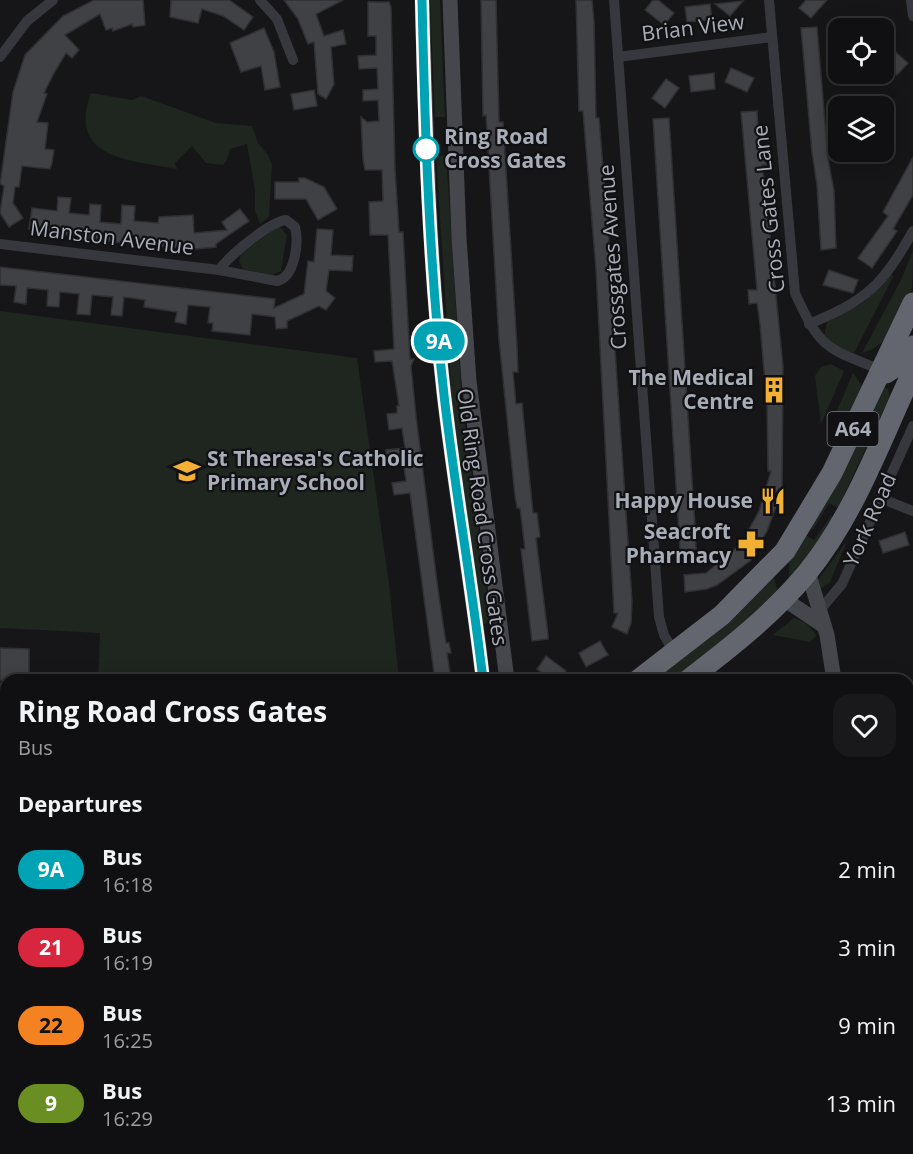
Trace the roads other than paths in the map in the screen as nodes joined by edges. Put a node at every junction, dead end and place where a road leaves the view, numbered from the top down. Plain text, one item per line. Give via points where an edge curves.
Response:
1 (53, 0) edge
2 (260, 0) edge
3 (422, 0) edge
4 (450, 0) edge
5 (614, 0) edge
6 (769, 0) edge
7 (910, 0) edge
8 (913, 16) edge
9 (772, 37) junction
10 (0, 57) edge
11 (618, 57) junction
12 (293, 60) dead end
13 (913, 231) edge
14 (0, 244) edge
15 (219, 270) junction
16 (913, 303) edge
17 (809, 324) junction
18 (913, 346) edge
19 (913, 371) edge
20 (884, 372) junction
21 (902, 393) junction
22 (913, 426) edge
23 (880, 498) junction
24 (913, 511) edge
25 (785, 551) junction
26 (808, 572) junction
27 (784, 598) junction
28 (820, 609) junction
29 (824, 626) junction
30 (674, 652) junction
31 (482, 674) edge
32 (506, 674) edge
33 (646, 674) edge
34 (696, 674) edge
35 (833, 674) edge

1 - 10 street via 27,21
2 - 12 street via 277,19
3 - 31 main road, Old Ring Road Cross Gates via 435,296
4 - 32 main road, Old Ring Road Cross Gates via 469,381
5 - 11 street, Crossgates Avenue
6 - 9 street, Cross Gates Lane
7 - 8 street
9 - 11 street, Brian View
9 - 17 street, Cross Gates Lane via 795,293
11 - 30 street, Crossgates Avenue via 659,617
13 - 17 street via 899,257 870,294
14 - 15 street, Manston Avenue
15 - 15 street, Manston Avenue via 285,278 291,270 295,227 290,222 278,222
16 - 20 highway, A64
17 - 20 street, Cross Gates Lane via 827,347
18 - 20 highway via 904,361
19 - 21 highway, York Road / A64
20 - 21 highway
20 - 25 highway, A64 via 827,483
21 - 26 highway, York Road / A64 via 850,508
22 - 23 street, York Road
23 - 24 street
23 - 28 street, York Road via 842,584
25 - 27 highway via 778,577
25 - 30 highway, A64 via 744,595
26 - 27 highway, York Road / A64
26 - 28 main road
27 - 29 main road
27 - 34 highway, A64 via 752,631
28 - 29 main road
29 - 35 main road
30 - 33 highway, A64

